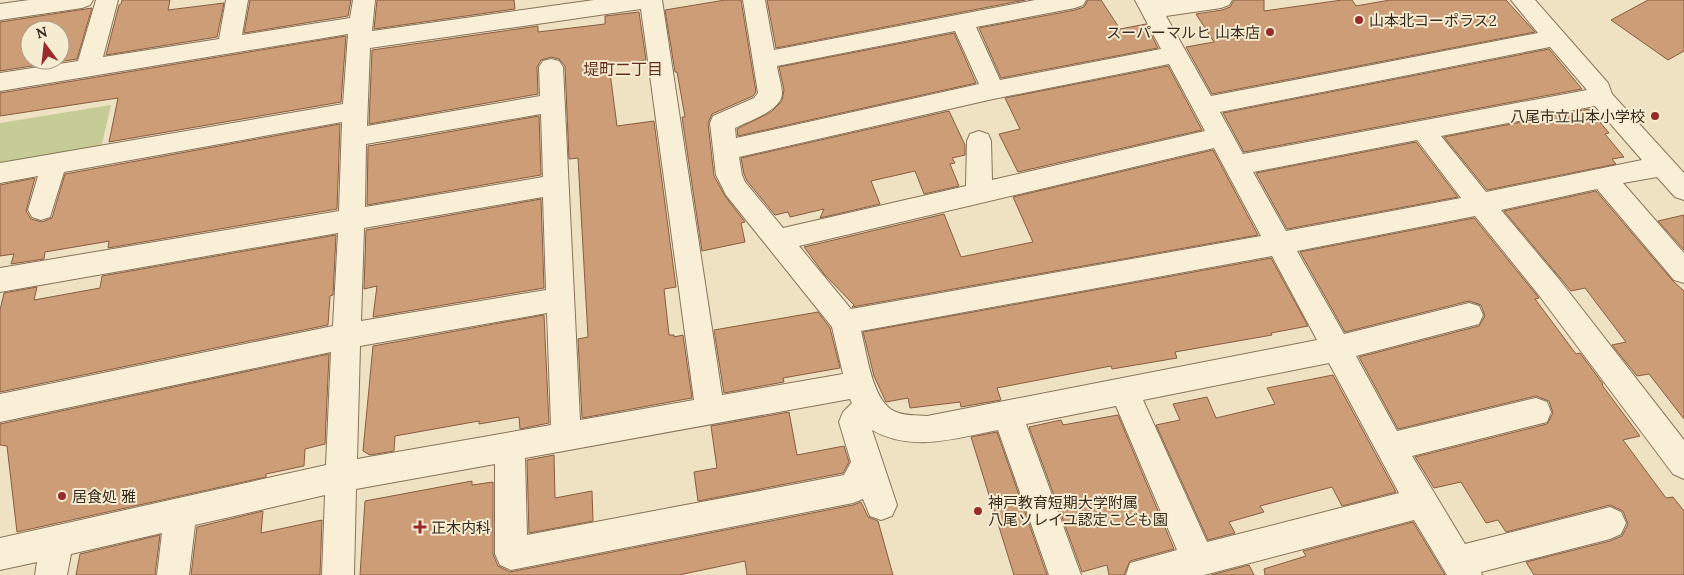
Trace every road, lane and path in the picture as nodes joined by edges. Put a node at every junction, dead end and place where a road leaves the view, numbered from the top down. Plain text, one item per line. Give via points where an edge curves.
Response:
1 (82, 0) edge
2 (107, 0) edge
3 (237, 0) edge
4 (650, 0) edge
5 (754, 0) edge
6 (1075, 0) edge
7 (1221, 0) edge
8 (1522, 0) edge
9 (1149, 5) edge
10 (0, 12) edge
11 (361, 22) edge
12 (962, 22) junction
13 (1556, 38) junction
14 (228, 45) junction
15 (1176, 54) junction
16 (764, 60) junction
17 (550, 67) dead end
18 (88, 68) junction
19 (0, 82) edge
20 (993, 90) junction
21 (1600, 96) junction
22 (552, 103) junction
23 (1205, 106) junction
24 (356, 124) junction
25 (1422, 129) junction
26 (1222, 137) junction
27 (979, 140) dead end
28 (726, 150) junction
29 (54, 163) junction
30 (1237, 165) junction
31 (1662, 166) junction
32 (0, 173) edge
33 (1602, 177) junction
34 (556, 185) junction
35 (1684, 190) edge
36 (979, 193) junction
37 (1481, 205) junction
38 (41, 210) dead end
39 (352, 220) junction
40 (777, 240) junction
41 (1281, 244) junction
42 (1684, 272) edge
43 (0, 280) edge
44 (560, 299) junction
45 (1469, 315) dead end
46 (845, 322) junction
47 (346, 336) junction
48 (1336, 349) junction
49 (1124, 391) junction
50 (864, 395) junction
51 (0, 408) edge
52 (710, 411) junction
53 (1536, 412) dead end
54 (1007, 414) junction
55 (566, 437) junction
56 (510, 447) junction
57 (1390, 447) junction
58 (867, 464) junction
59 (1684, 464) edge
60 (340, 477) junction
61 (1421, 503) junction
62 (881, 505) dead end
63 (180, 513) junction
64 (1610, 523) dead end
65 (57, 542) junction
66 (0, 554) edge
67 (1198, 560) junction
68 (1462, 569) edge
69 (51, 575) edge
70 (173, 575) edge
71 (338, 575) edge
72 (1065, 575) edge
73 (1142, 575) edge

1 - 10 street
2 - 18 street
3 - 14 street
4 - 11 street
4 - 52 street
5 - 16 street
6 - 12 street
7 - 9 street
8 - 13 street
9 - 15 street
11 - 14 street
11 - 24 street
12 - 16 street
12 - 20 street
13 - 21 street via 1600,89
13 - 23 street
14 - 18 street
15 - 20 street
15 - 23 street
16 - 28 street via 770,95 763,104 722,123
17 - 22 street
18 - 19 street
20 - 28 street
21 - 25 street
21 - 31 street
22 - 24 street
22 - 34 street
23 - 26 street
24 - 29 street
24 - 39 street
25 - 30 street
25 - 37 street
26 - 30 street
26 - 36 street
27 - 36 street
28 - 40 street via 729,175 735,188
29 - 32 street
29 - 38 street
30 - 41 street
31 - 33 street
31 - 35 street
33 - 37 street
33 - 42 street
34 - 39 street
34 - 44 street
36 - 40 street
37 - 41 street
37 - 59 street via 1548,286
39 - 43 street
39 - 47 street
40 - 46 street
41 - 46 street
41 - 48 street
44 - 47 street
44 - 55 street
45 - 48 street
46 - 50 street
47 - 51 street
47 - 60 street
48 - 49 street
48 - 57 street
49 - 54 street
49 - 67 street
50 - 52 street
50 - 54 street via 876,416 897,428 927,430
50 - 58 street via 854,422
52 - 55 street
53 - 57 street
54 - 72 street
55 - 56 street
56 - 58 street via 511,554 854,488
56 - 60 street
57 - 61 street
58 - 62 street
60 - 63 street
60 - 71 street
61 - 67 street
61 - 68 street
63 - 65 street
63 - 70 street
64 - 68 street
65 - 66 street
65 - 69 street
67 - 73 street

